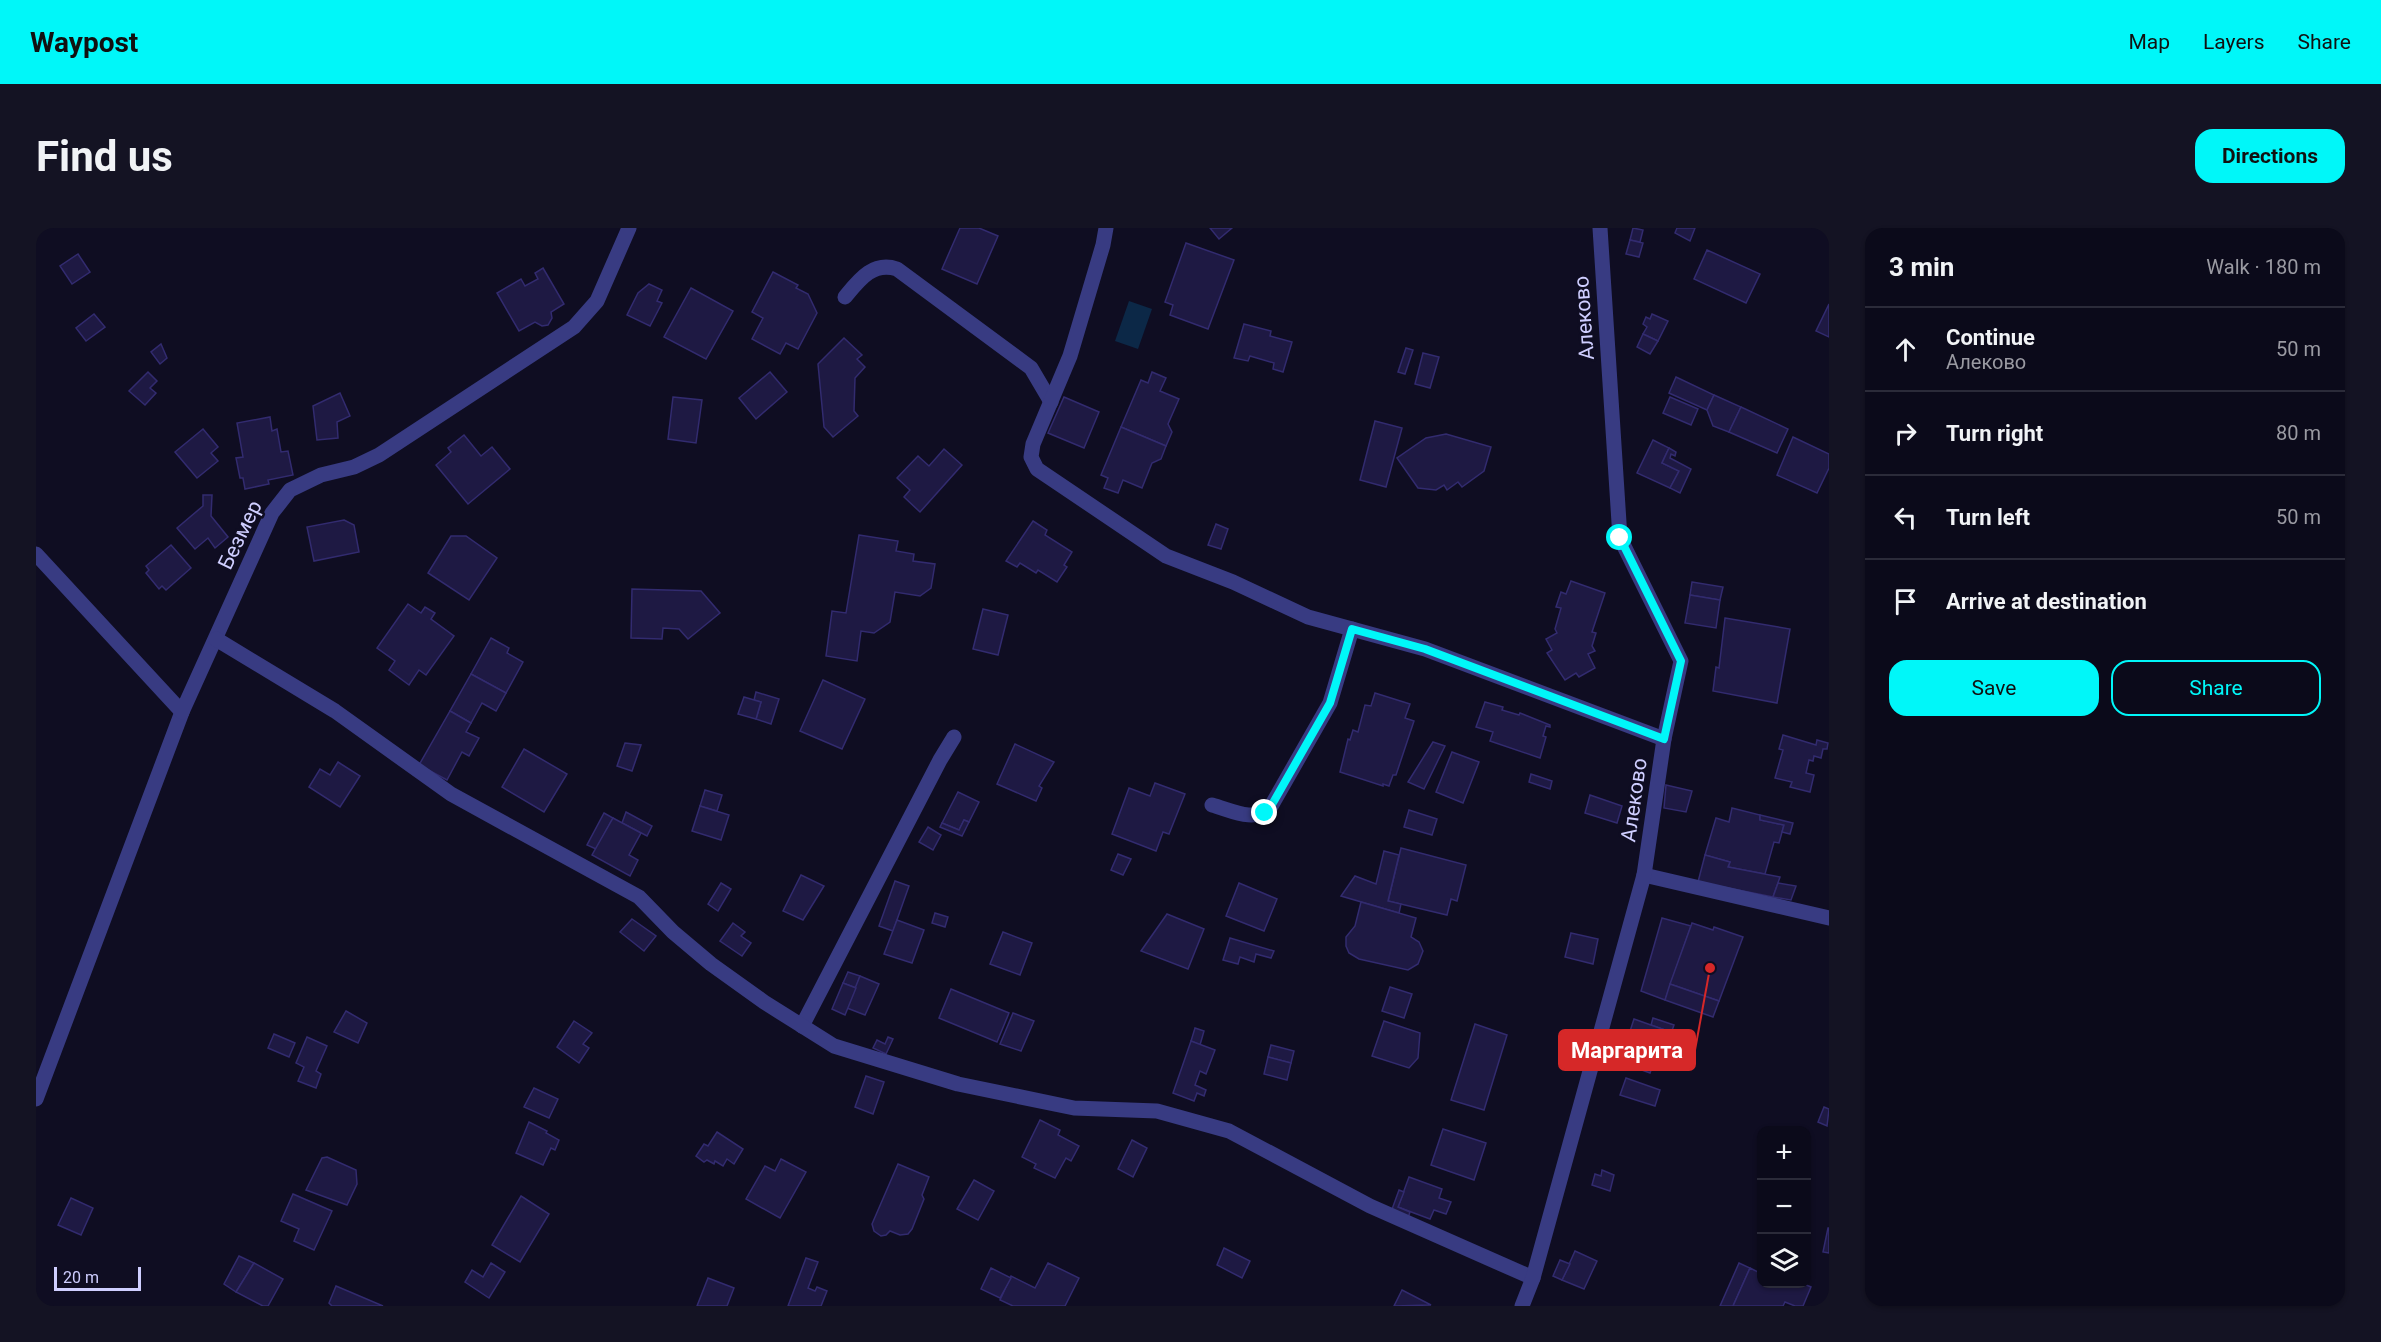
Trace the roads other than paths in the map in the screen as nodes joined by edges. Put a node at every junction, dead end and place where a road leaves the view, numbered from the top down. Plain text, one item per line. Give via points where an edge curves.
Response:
1 (629, 228) edge
2 (1106, 228) edge
3 (1600, 228) edge
4 (845, 297) dead end
5 (1051, 402) junction
6 (36, 555) edge
7 (1352, 629) junction
8 (216, 639) junction
9 (182, 712) junction
10 (954, 737) dead end
11 (1664, 739) junction
12 (1212, 805) dead end
13 (1644, 875) junction
14 (1829, 918) edge
15 (802, 1026) junction
16 (36, 1099) edge
17 (1533, 1278) junction
18 (1522, 1306) edge

1 - 8 street, Безмер via 597,301 574,327 379,455 290,490 272,513
2 - 5 street via 1070,356
3 - 11 street, Алеково via 1620,538 1681,661
4 - 5 street via 872,270 888,266 897,269 1031,368
5 - 7 street via 1031,450 1033,463 1043,473 1166,556 1308,617
6 - 9 street
7 - 11 street via 1425,649
7 - 12 street via 1330,703 1270,808 1252,816
8 - 9 street, Безмер
8 - 15 street via 335,711 451,794 639,897 711,964
9 - 16 street, Безмер
10 - 15 street
11 - 13 street, Алеково
13 - 14 street
13 - 17 street, Алеково
15 - 17 street via 834,1046 958,1084 1074,1108 1157,1111 1230,1131 1370,1206
17 - 18 street, Алеково

